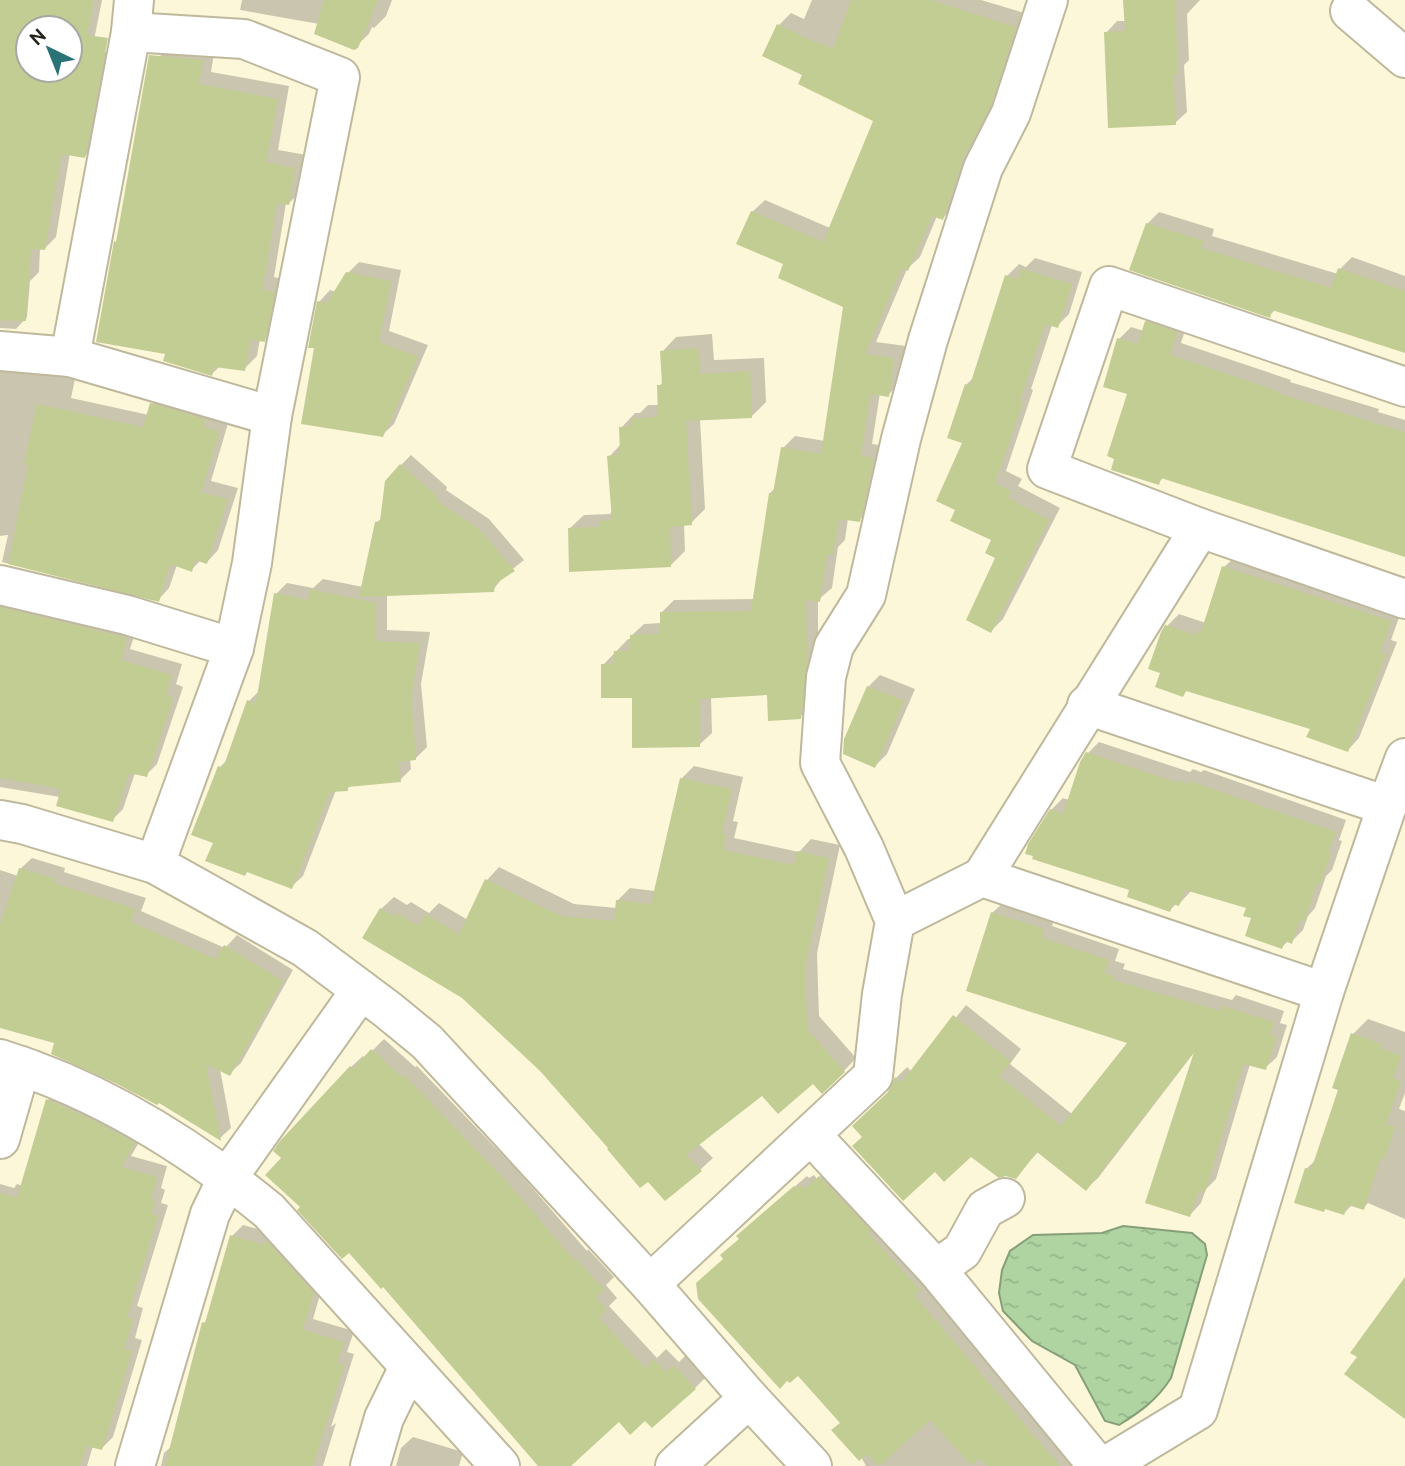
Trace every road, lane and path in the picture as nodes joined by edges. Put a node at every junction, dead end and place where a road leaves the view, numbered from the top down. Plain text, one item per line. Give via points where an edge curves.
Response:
1 (1048, 0) edge
2 (1350, 11) dead end
3 (132, 16) edge
4 (1405, 58) edge
5 (0, 351) edge
6 (70, 357) junction
7 (1405, 387) edge
8 (272, 416) junction
9 (1200, 528) junction
10 (0, 585) edge
11 (1405, 599) edge
12 (234, 648) junction
13 (1087, 705) junction
14 (1405, 758) edge
15 (1387, 806) junction
16 (0, 820) edge
17 (155, 864) junction
18 (982, 877) junction
19 (895, 921) junction
20 (361, 990) junction
21 (1324, 992) junction
22 (10, 1063) edge
23 (811, 1135) junction
24 (0, 1139) edge
25 (228, 1177) junction
26 (1005, 1198) dead end
27 (936, 1269) junction
28 (650, 1284) junction
29 (409, 1367) junction
30 (749, 1398) junction
31 (135, 1466) edge
32 (370, 1466) edge
33 (500, 1466) edge
34 (675, 1466) edge
35 (813, 1466) edge
36 (1098, 1466) edge
37 (1106, 1466) edge

1 - 19 street via 1011,113 983,168 928,340 866,595 834,646 826,677 820,763
2 - 4 street
3 - 6 street
3 - 8 street via 244,38 340,77
5 - 6 street
6 - 8 street
7 - 9 street via 1109,286 1047,469
8 - 12 street via 252,563
9 - 11 street
9 - 13 street
10 - 12 street via 127,615
12 - 17 street
13 - 15 street
13 - 18 street
14 - 15 street
15 - 21 street
16 - 17 street
17 - 20 street via 305,948
18 - 19 street
18 - 21 street
19 - 23 street via 873,1076
20 - 25 street
20 - 28 street via 427,1042
21 - 37 street via 1198,1409
22 - 24 street
22 - 25 street via 92,1093
23 - 27 street
23 - 28 street
25 - 29 street via 269,1211
25 - 31 street via 210,1214
26 - 27 street via 985,1209 962,1251
27 - 36 street
28 - 30 street
29 - 32 street via 384,1418
29 - 33 street
30 - 34 street
30 - 35 street

